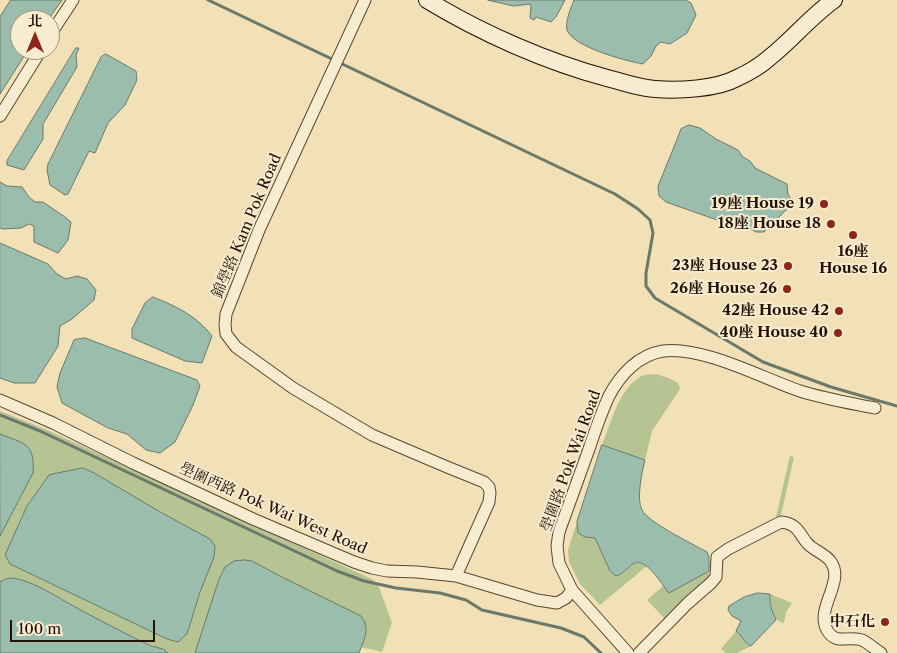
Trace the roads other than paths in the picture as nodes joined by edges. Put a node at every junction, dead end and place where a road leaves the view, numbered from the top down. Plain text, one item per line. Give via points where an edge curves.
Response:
1 (73, 0) edge
2 (365, 0) edge
3 (427, 0) edge
4 (834, 0) edge
5 (60, 20) edge
6 (34, 60) edge
7 (0, 116) edge
8 (0, 400) edge
9 (875, 408) dead end
10 (456, 576) junction
11 (572, 590) junction
12 (864, 649) edge
13 (628, 653) edge
14 (639, 653) edge
15 (881, 653) edge

1 - 5 street
2 - 10 street, 錦壆路 Kam Pok Road via 258,230 226,314 226,334 236,347 294,388 372,435 484,482 489,487 489,502
3 - 4 street via 495,36 588,73 632,85 676,90 714,86 751,71 769,59
6 - 7 street
8 - 10 street, 壆圍西路 Pok Wai West Road via 253,519 354,562 386,571
9 - 11 street, 壆圍路 Pok Wai Road via 800,391 704,355 679,350 661,351 644,357 625,371 610,396 559,532 558,563
10 - 11 street, 壆圍西路 Pok Wai West Road via 557,603
11 - 13 street, 壆圍路 Pok Wai Road
12 - 14 street via 861,640 839,639 827,630 824,617 835,579 834,568 794,527 781,522 717,557 716,577
12 - 15 street

